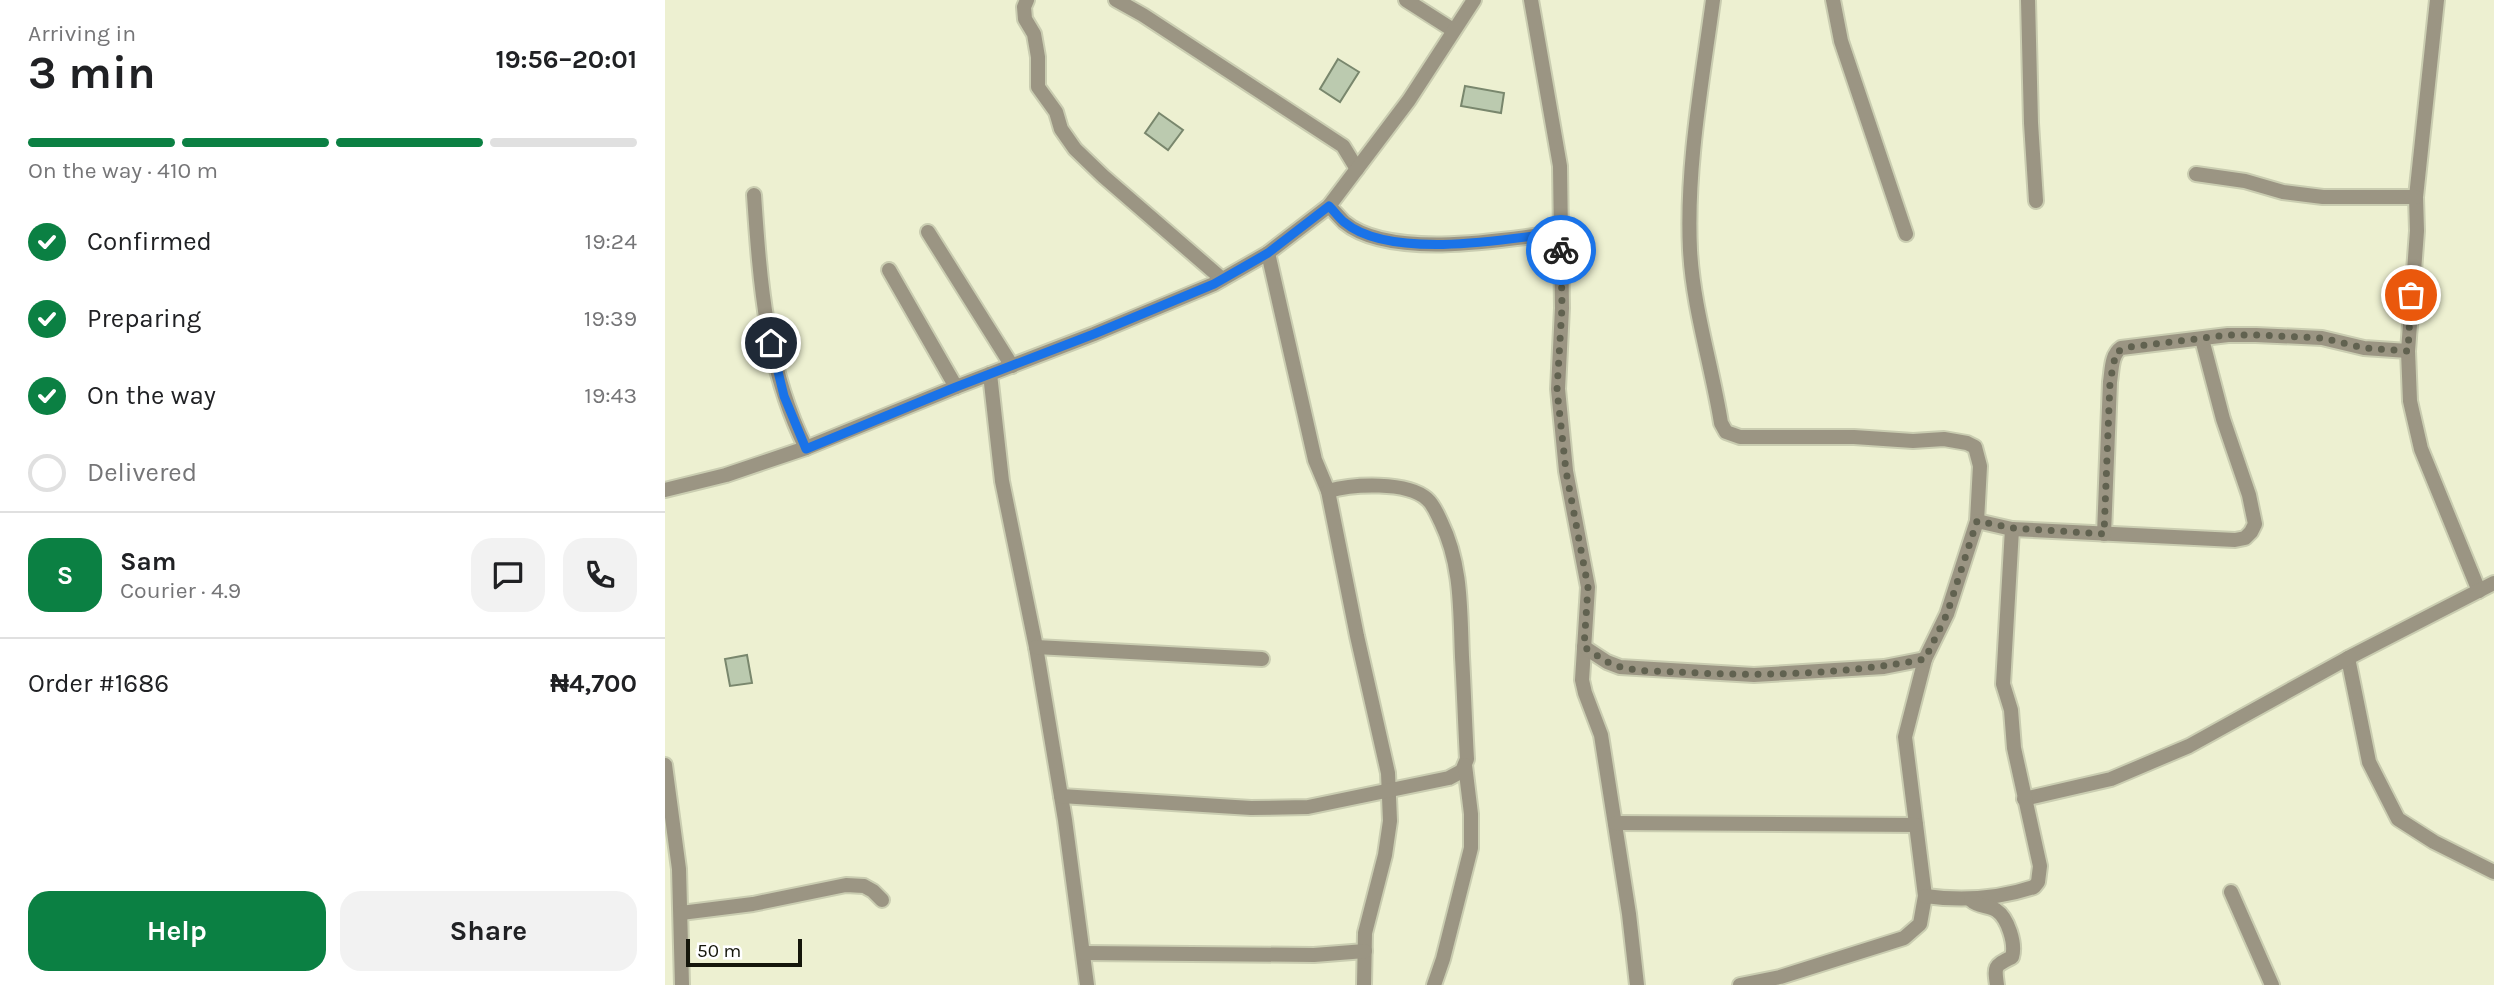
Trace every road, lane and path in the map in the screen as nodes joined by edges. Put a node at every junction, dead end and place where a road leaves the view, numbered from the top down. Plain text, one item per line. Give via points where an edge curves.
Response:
1 (1027, 0) edge
2 (1117, 0) edge
3 (1406, 0) edge
4 (1474, 0) edge
5 (1531, 0) edge
6 (1713, 0) edge
7 (1833, 0) edge
8 (2028, 0) edge
9 (2437, 0) edge
10 (1453, 30) junction
11 (1343, 146) junction
12 (1374, 147) junction
13 (1357, 169) junction
14 (2196, 174) dead end
15 (754, 195) dead end
16 (2416, 197) junction
17 (2036, 201) dead end
18 (1329, 206) junction
19 (928, 232) dead end
20 (1561, 232) junction
21 (1906, 234) dead end
22 (1268, 253) junction
23 (889, 270) dead end
24 (1222, 279) junction
25 (2202, 340) junction
26 (2408, 351) junction
27 (1012, 366) junction
28 (991, 374) junction
29 (956, 387) junction
30 (806, 449) junction
31 (665, 490) edge
32 (1328, 491) junction
33 (1977, 521) junction
34 (2012, 528) junction
35 (2104, 534) junction
36 (2494, 583) edge
37 (2479, 591) junction
38 (1037, 646) junction
39 (1584, 647) junction
40 (2347, 658) junction
41 (1262, 659) dead end
42 (1925, 659) junction
43 (665, 765) edge
44 (1465, 765) junction
45 (1389, 790) junction
46 (1061, 796) junction
47 (2024, 799) junction
48 (1615, 823) junction
49 (1916, 825) junction
50 (2494, 873) edge
51 (2231, 892) dead end
52 (1924, 896) junction
53 (1970, 898) junction
54 (883, 900) dead end
55 (681, 913) junction
56 (1365, 951) junction
57 (1084, 953) junction
58 (1779, 981) edge
59 (1748, 984) edge
60 (681, 985) edge
61 (1087, 985) edge
62 (1364, 985) edge
63 (1434, 985) edge
64 (1637, 985) edge
65 (1997, 985) edge
66 (2272, 985) edge

1 - 24 street via 1025,19 1034,34 1038,86 1056,111 1061,129 1103,176
2 - 11 street
3 - 10 street
4 - 10 street
5 - 20 street via 1560,166
6 - 33 street via 1699,103 1690,252 1721,423 1726,432 1740,437 1967,443 1975,447 1980,466
7 - 21 street via 1841,41
8 - 17 street
9 - 16 street
10 - 12 street
11 - 12 street
11 - 13 street
12 - 13 street
13 - 18 street
14 - 16 street via 2323,197
15 - 30 street via 761,290 771,343 784,396
16 - 26 street
18 - 20 street via 1360,232 1415,243 1453,246
18 - 22 street
19 - 27 street
20 - 39 street via 1557,390 1566,471 1588,587
22 - 24 street
22 - 32 street via 1315,460
23 - 29 street
24 - 27 street
25 - 26 street via 2228,335 2322,338 2364,348
25 - 35 street via 2116,352 2110,382
25 - 35 street via 2249,495 2255,524 2251,532 2235,540
26 - 37 street via 2410,401 2421,449
27 - 28 street
28 - 29 street
28 - 38 street via 1002,481
29 - 30 street
30 - 31 street
32 - 44 street via 1368,485 1397,489 1425,497 1436,512 1450,541 1459,582
32 - 45 street
33 - 34 street
33 - 42 street via 1947,614
34 - 35 street
34 - 47 street via 2003,684
36 - 37 street
37 - 40 street
38 - 41 street
38 - 46 street
39 - 42 street via 1620,667 1732,674 1884,667
39 - 48 street via 1582,680 1601,735
40 - 47 street via 2189,746 2111,779
40 - 50 street via 2369,762 2398,818
42 - 49 street via 1905,737
43 - 55 street
44 - 45 street via 1449,778
44 - 63 street via 1471,848
45 - 46 street via 1307,807 1251,808
45 - 56 street via 1385,855 1365,933
46 - 57 street
47 - 53 street via 2040,866 2038,882 2022,891
48 - 49 street
48 - 64 street
49 - 52 street
51 - 66 street
52 - 53 street
52 - 58 street via 1920,924 1903,938
53 - 65 street via 1999,913 2011,936 2014,952 1997,965
54 - 55 street via 864,886 846,885
55 - 60 street
56 - 57 street via 1314,955
56 - 62 street
57 - 61 street
58 - 59 street

